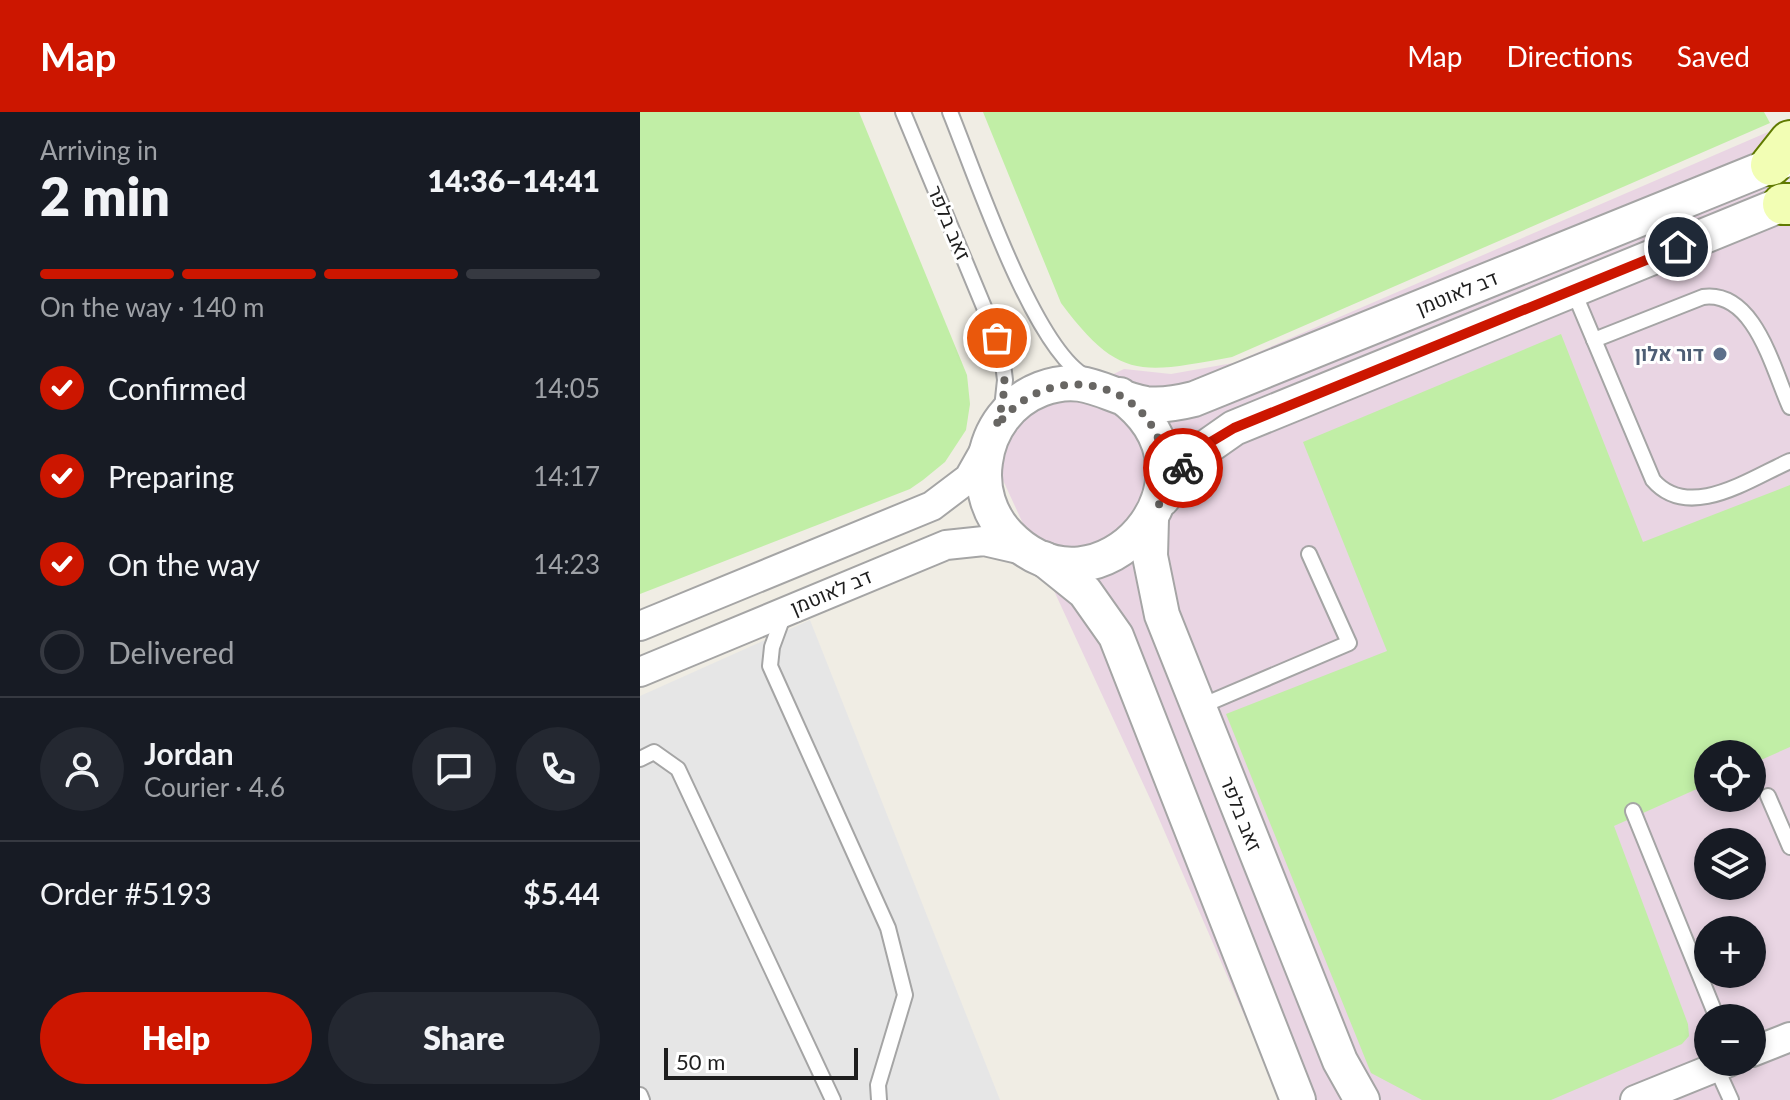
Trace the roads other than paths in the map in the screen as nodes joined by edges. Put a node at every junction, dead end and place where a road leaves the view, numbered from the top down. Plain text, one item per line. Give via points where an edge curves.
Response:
1 (903, 112) edge
2 (950, 112) edge
3 (1784, 155) edge
4 (1788, 203) edge
5 (1573, 290) junction
6 (1594, 340) junction
7 (1114, 392) junction
8 (1790, 407) edge
9 (993, 433) junction
10 (1790, 461) edge
11 (1154, 512) junction
12 (1034, 554) junction
13 (1309, 554) dead end
14 (784, 612) junction
15 (640, 626) edge
16 (640, 672) edge
17 (1199, 707) junction
18 (640, 759) edge
19 (1768, 796) dead end
20 (1633, 811) dead end
21 (1790, 847) edge
22 (1711, 1004) edge
23 (1790, 1037) edge
24 (1766, 1046) edge
25 (1697, 1076) edge
26 (1725, 1076) edge
27 (1650, 1097) edge
28 (833, 1100) edge
29 (879, 1100) edge
30 (1298, 1100) edge
31 (1362, 1100) edge
32 (1731, 1100) edge

1 - 9 lane, זאב בלפר via 1001,348 1005,391
2 - 7 lane via 1046,336 1077,372
3 - 7 street, דב לאוטמן via 1203,396 1156,405
4 - 5 street, דב לאוטמן
5 - 6 lane
5 - 11 street, דב לאוטמן via 1226,433 1187,464
6 - 8 lane via 1718,295 1751,322
6 - 10 lane via 1653,480 1662,489 1687,498 1708,496
7 - 9 street via 1066,383 1039,389 1015,404
7 - 11 street via 1143,414 1157,438 1164,465
9 - 12 street via 984,481 990,508 1005,532
9 - 15 street, דב לאוטמן via 969,478 942,501
11 - 12 street via 1132,541 1109,556 1068,563
11 - 17 street, זאב בלפר via 1154,587
12 - 14 street, דב לאוטמן via 992,542 956,543
12 - 30 street via 1085,592 1116,636
13 - 17 lane via 1349,643
14 - 16 street, דב לאוטמן
14 - 29 lane via 770,666 888,928 905,995 878,1085
17 - 31 street, זאב בלפר via 1340,1061
18 - 28 lane via 654,752 678,769
19 - 21 lane
20 - 22 lane
23 - 24 street
25 - 27 street
26 - 32 lane

